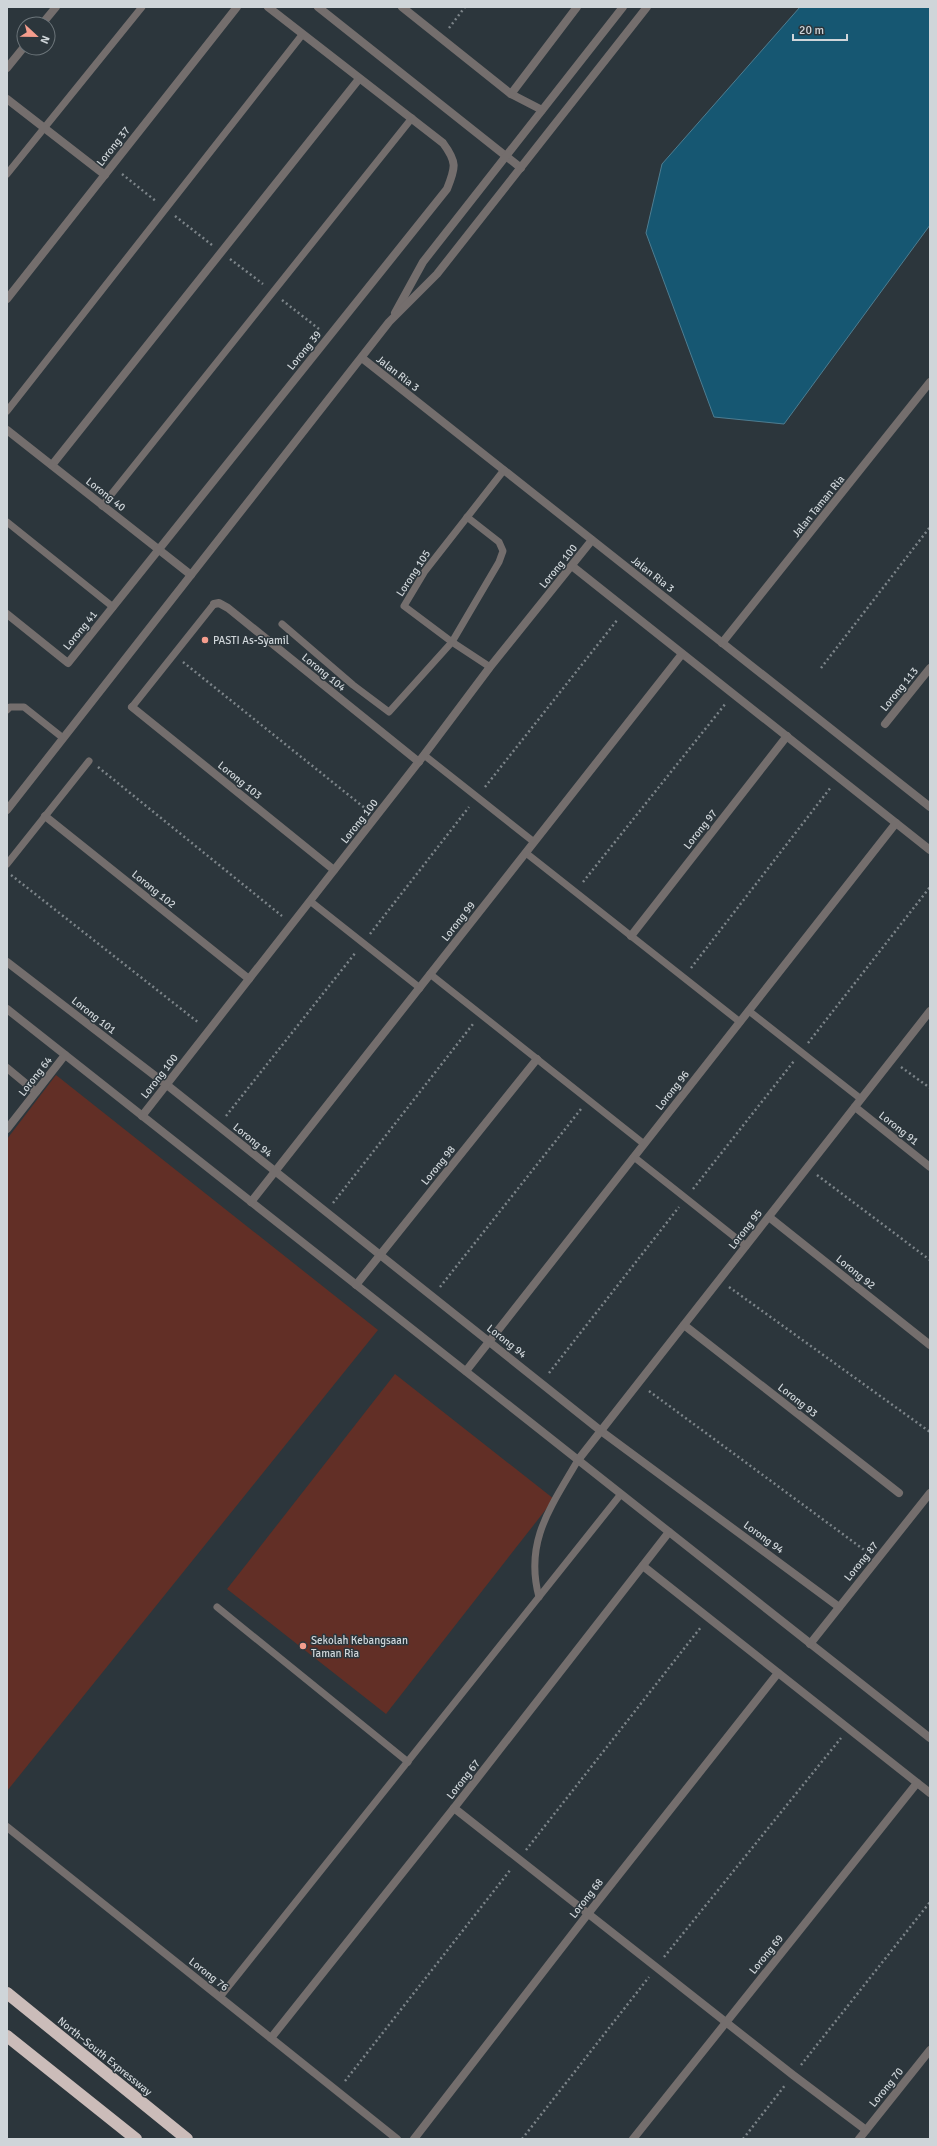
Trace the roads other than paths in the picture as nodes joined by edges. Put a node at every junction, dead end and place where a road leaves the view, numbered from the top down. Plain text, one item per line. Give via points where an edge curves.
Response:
1 (56, 7) edge
2 (142, 7) edge
3 (237, 7) edge
4 (268, 7) edge
5 (318, 7) edge
6 (402, 7) edge
7 (578, 7) edge
8 (623, 7) edge
9 (646, 7) edge
10 (49, 16) edge
11 (302, 35) junction
12 (16, 56) edge
13 (7, 68) edge
14 (359, 79) junction
15 (511, 94) junction
16 (7, 99) edge
17 (542, 110) junction
18 (412, 118) junction
19 (44, 128) junction
20 (506, 156) junction
21 (521, 168) junction
22 (7, 174) edge
23 (104, 175) junction
24 (7, 299) edge
25 (389, 322) junction
26 (362, 358) junction
27 (930, 382) edge
28 (7, 411) edge
29 (7, 430) edge
30 (52, 465) junction
31 (504, 470) junction
32 (102, 506) junction
33 (467, 518) junction
34 (7, 522) edge
35 (592, 540) junction
36 (158, 550) junction
37 (572, 566) junction
38 (191, 575) junction
39 (214, 604) joint
40 (113, 607) junction
41 (7, 614) edge
42 (282, 624) dead end
43 (452, 642) junction
44 (722, 643) junction
45 (682, 654) junction
46 (490, 667) junction
47 (930, 668) edge
48 (132, 707) joint
49 (7, 710) edge
50 (885, 724) dead end
51 (787, 736) junction
52 (64, 738) junction
53 (424, 755) junction
54 (89, 761) road end
55 (419, 762) junction
56 (930, 807) edge
57 (7, 810) edge
58 (45, 816) junction
59 (896, 823) junction
60 (534, 842) junction
61 (930, 850) edge
62 (526, 853) junction
63 (7, 864) edge
64 (334, 870) junction
65 (310, 902) junction
66 (631, 936) junction
67 (7, 962) edge
68 (430, 974) junction
69 (249, 979) junction
70 (420, 988) junction
71 (7, 1009) edge
72 (749, 1010) junction
73 (930, 1011) edge
74 (740, 1022) junction
75 (65, 1055) junction
76 (537, 1059) junction
77 (7, 1068) edge
78 (167, 1085) junction
79 (36, 1092) junction
80 (861, 1099) junction
81 (855, 1107) junction
82 (142, 1116) junction
83 (7, 1129) edge
84 (644, 1144) junction
85 (634, 1157) junction
86 (930, 1167) edge
87 (275, 1171) junction
88 (251, 1202) junction
89 (769, 1217) junction
90 (746, 1246) junction
91 (380, 1255) junction
92 (356, 1285) junction
93 (684, 1325) junction
94 (489, 1342) junction
95 (930, 1345) edge
96 (466, 1371) junction
97 (601, 1431) junction
98 (578, 1460) junction
99 (899, 1493) dead end
100 (930, 1493) edge
101 (621, 1494) junction
102 (669, 1532) junction
103 (643, 1566) junction
104 (539, 1597) junction
105 (217, 1607) dead end
106 (839, 1607) junction
107 (810, 1644) junction
108 (778, 1673) junction
109 (930, 1738) edge
110 (408, 1762) junction
111 (917, 1783) junction
112 (930, 1793) edge
113 (454, 1808) junction
114 (7, 1827) edge
115 (587, 1915) junction
116 (7, 1993) edge
117 (220, 1997) junction
118 (725, 2022) junction
119 (7, 2036) edge
120 (271, 2038) junction
121 (930, 2050) edge
122 (866, 2130) junction
123 (136, 2139) edge
124 (187, 2139) edge
125 (398, 2139) edge
126 (414, 2139) edge
127 (633, 2139) edge
128 (859, 2139) edge

1 - 10 street
2 - 19 lane
3 - 23 street, Lorong 37
4 - 11 street
5 - 20 street
6 - 15 street
7 - 15 street
8 - 17 street
9 - 21 street
11 - 14 street
11 - 28 lane
12 - 13 street
14 - 18 street
14 - 30 street
15 - 17 street
16 - 19 street
17 - 20 street
18 - 32 lane
18 - 36 street, Lorong 39 via 444,143 453,157 453,174 447,189
19 - 22 lane
19 - 23 street
20 - 21 street
20 - 25 street via 423,262
21 - 25 street via 437,274
23 - 24 street, Lorong 37
25 - 26 street
26 - 31 street, Jalan Ria 3
26 - 38 street
27 - 44 street, Jalan Taman Ria
29 - 30 street, Lorong 40
30 - 32 street, Lorong 40
31 - 33 lane, Lorong 105
31 - 35 street, Jalan Ria 3
32 - 36 street, Lorong 40
33 - 43 lane via 499,542 503,551
33 - 43 lane, Lorong 105 via 425,571 404,606
34 - 40 lane
35 - 37 street, Lorong 100
35 - 44 street, Jalan Ria 3
36 - 38 street, Lorong 40
36 - 40 street, Lorong 41
37 - 45 street
37 - 46 street, Lorong 100
38 - 52 street
39 - 48 lane
39 - 55 street, Lorong 104 via 219,603 228,608
40 - 41 street, Lorong 41 via 68,663
42 - 43 lane via 353,685 389,712
43 - 46 lane, Lorong 105
44 - 56 street, Jalan Ria 3
45 - 51 street
45 - 60 street, Lorong 99
46 - 53 street, Lorong 100
47 - 50 street, Lorong 113
48 - 64 street, Lorong 103
49 - 52 lane via 10,707 24,707
51 - 59 street
51 - 66 street, Lorong 97
52 - 57 street
53 - 55 street, Lorong 100
53 - 60 lane
54 - 58 lane
55 - 64 street, Lorong 100
58 - 63 lane
58 - 69 street, Lorong 102
59 - 61 street
59 - 72 street, Lorong 96
60 - 62 street, Lorong 99
62 - 66 lane
62 - 68 street, Lorong 99
64 - 65 street, Lorong 100
65 - 69 street, Lorong 100
65 - 70 lane
66 - 74 lane
67 - 78 street, Lorong 101
68 - 70 street, Lorong 99
68 - 76 lane
69 - 78 street, Lorong 100
70 - 87 street, Lorong 99
71 - 75 street
72 - 74 street, Lorong 96
72 - 80 lane
73 - 80 street, Lorong 95
74 - 84 street, Lorong 96
75 - 79 street, Lorong 64
75 - 82 street
76 - 84 lane
76 - 91 street, Lorong 98
77 - 79 street
78 - 82 street, Lorong 100
78 - 87 street, Lorong 94
79 - 83 street, Lorong 64
80 - 81 street, Lorong 95
81 - 86 street, Lorong 91
81 - 89 street, Lorong 95
82 - 88 street
84 - 85 street, Lorong 96
85 - 90 lane
85 - 94 street, Lorong 96
87 - 88 street, Lorong 99
87 - 91 street, Lorong 94
88 - 92 street
89 - 90 street, Lorong 95
89 - 95 street, Lorong 92
90 - 93 street, Lorong 95
91 - 92 street, Lorong 98
91 - 94 street, Lorong 94
92 - 96 street
93 - 97 street, Lorong 95
93 - 99 street, Lorong 93
94 - 96 street, Lorong 96
94 - 97 street, Lorong 94
96 - 98 street
97 - 98 street, Lorong 95
97 - 106 street, Lorong 94
98 - 101 street
98 - 104 lane via 547,1514 538,1537 534,1559
100 - 106 street, Lorong 87
101 - 102 street
101 - 104 lane
102 - 103 street, Lorong 67
102 - 107 street
103 - 108 street
103 - 113 street, Lorong 67
104 - 110 lane
105 - 110 lane
106 - 107 street, Lorong 87
107 - 109 street
108 - 111 street
108 - 115 street, Lorong 68
110 - 117 lane
111 - 112 street
111 - 118 street, Lorong 69
113 - 115 street
113 - 120 street, Lorong 67
114 - 117 street, Lorong 76
115 - 118 street
115 - 126 street, Lorong 68
116 - 124 highway, North–South Expressway
117 - 120 street, Lorong 76
118 - 122 street
118 - 127 street, Lorong 69
119 - 123 highway
120 - 125 street, Lorong 76
121 - 122 street, Lorong 70
122 - 128 street, Lorong 70

